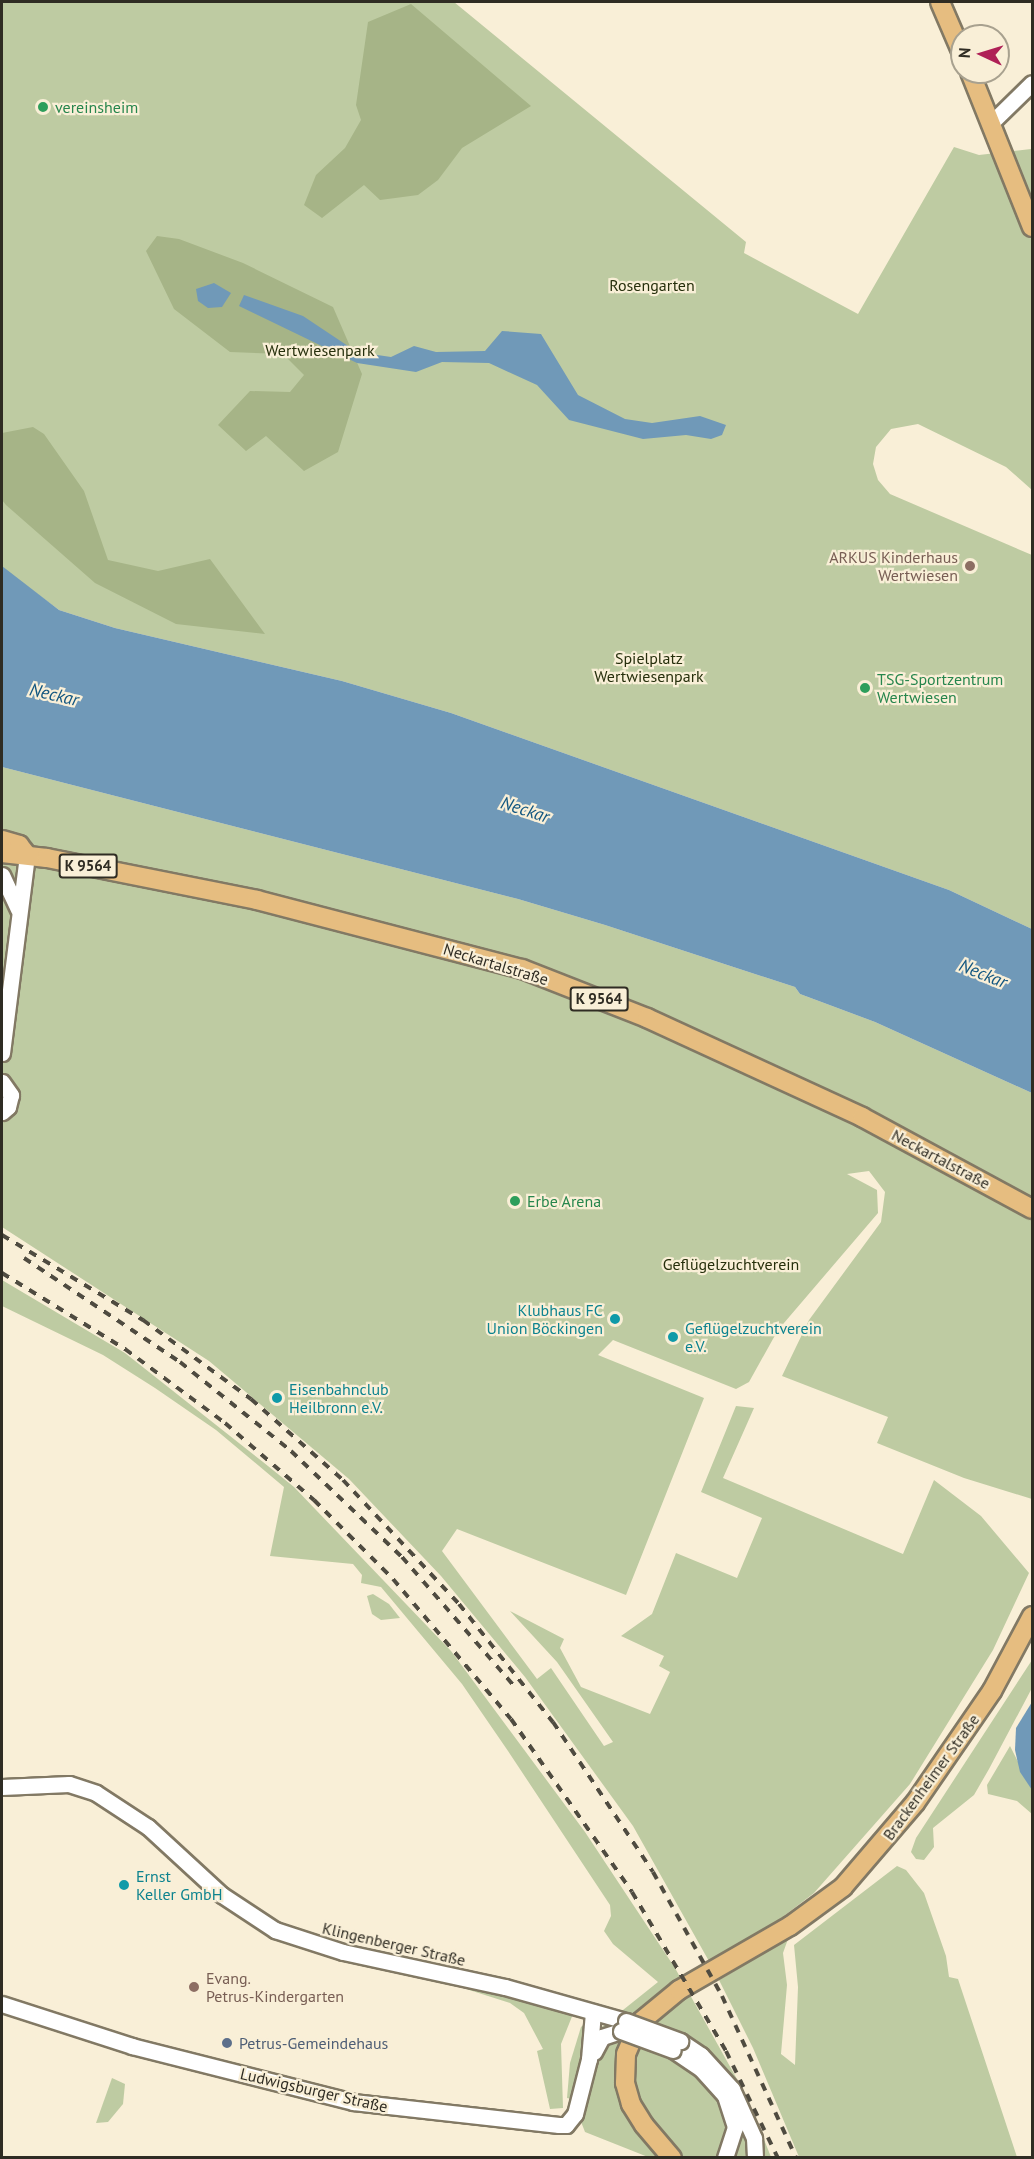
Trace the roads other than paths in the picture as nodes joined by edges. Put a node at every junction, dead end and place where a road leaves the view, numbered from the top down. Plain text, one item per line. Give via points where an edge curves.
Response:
1 (940, 2) edge
2 (950, 25) edge
3 (1032, 83) edge
4 (975, 84) edge
5 (991, 123) junction
6 (1032, 227) edge
7 (2, 840) edge
8 (2, 853) edge
9 (27, 855) junction
10 (2, 875) edge
11 (19, 914) junction
12 (2, 1053) edge
13 (2, 1082) edge
14 (2, 1112) edge
15 (1032, 1209) edge
16 (1032, 1616) edge
17 (2, 1787) edge
18 (2, 2004) edge
19 (593, 2012) junction
20 (623, 2026) junction
21 (676, 2046) junction
22 (589, 2059) junction
23 (732, 2144) junction
24 (754, 2156) edge
25 (672, 2157) edge
26 (710, 2157) edge
27 (725, 2157) edge

1 - 2 main road
3 - 5 street
4 - 5 main road
5 - 6 main road
7 - 9 main road, Neckartalstraße / K 9564 via 19,845
8 - 9 main road, Neckartalstraße / K 9564
9 - 11 street
9 - 15 main road, Neckartalstraße / K 9564 via 323,915 522,969 647,1018 862,1117
10 - 11 street
11 - 12 street
13 - 14 street via 11,1095
16 - 25 main road, Brackenheimer Straße via 992,1690 915,1803 843,1887 790,1926 679,1990 651,2011 630,2041 625,2083 631,2104
17 - 19 street, Klingenberger Straße via 69,1785 96,1793 148,1827 222,1895 275,1930 343,1952
18 - 22 street, Ludwigsburger Straße via 132,2046 353,2102 544,2124 566,2124 575,2114
19 - 20 street, Klingenberger Straße
19 - 22 street, Ludwigsburger Straße
20 - 21 street, Klingenberger Straße, bridge
20 - 22 street, Ludwigsburger Straße via 602,2037
21 - 23 street via 725,2096 735,2127
21 - 24 street, Klingenberger Straße via 701,2055 732,2090 754,2138
23 - 26 street
23 - 27 street

